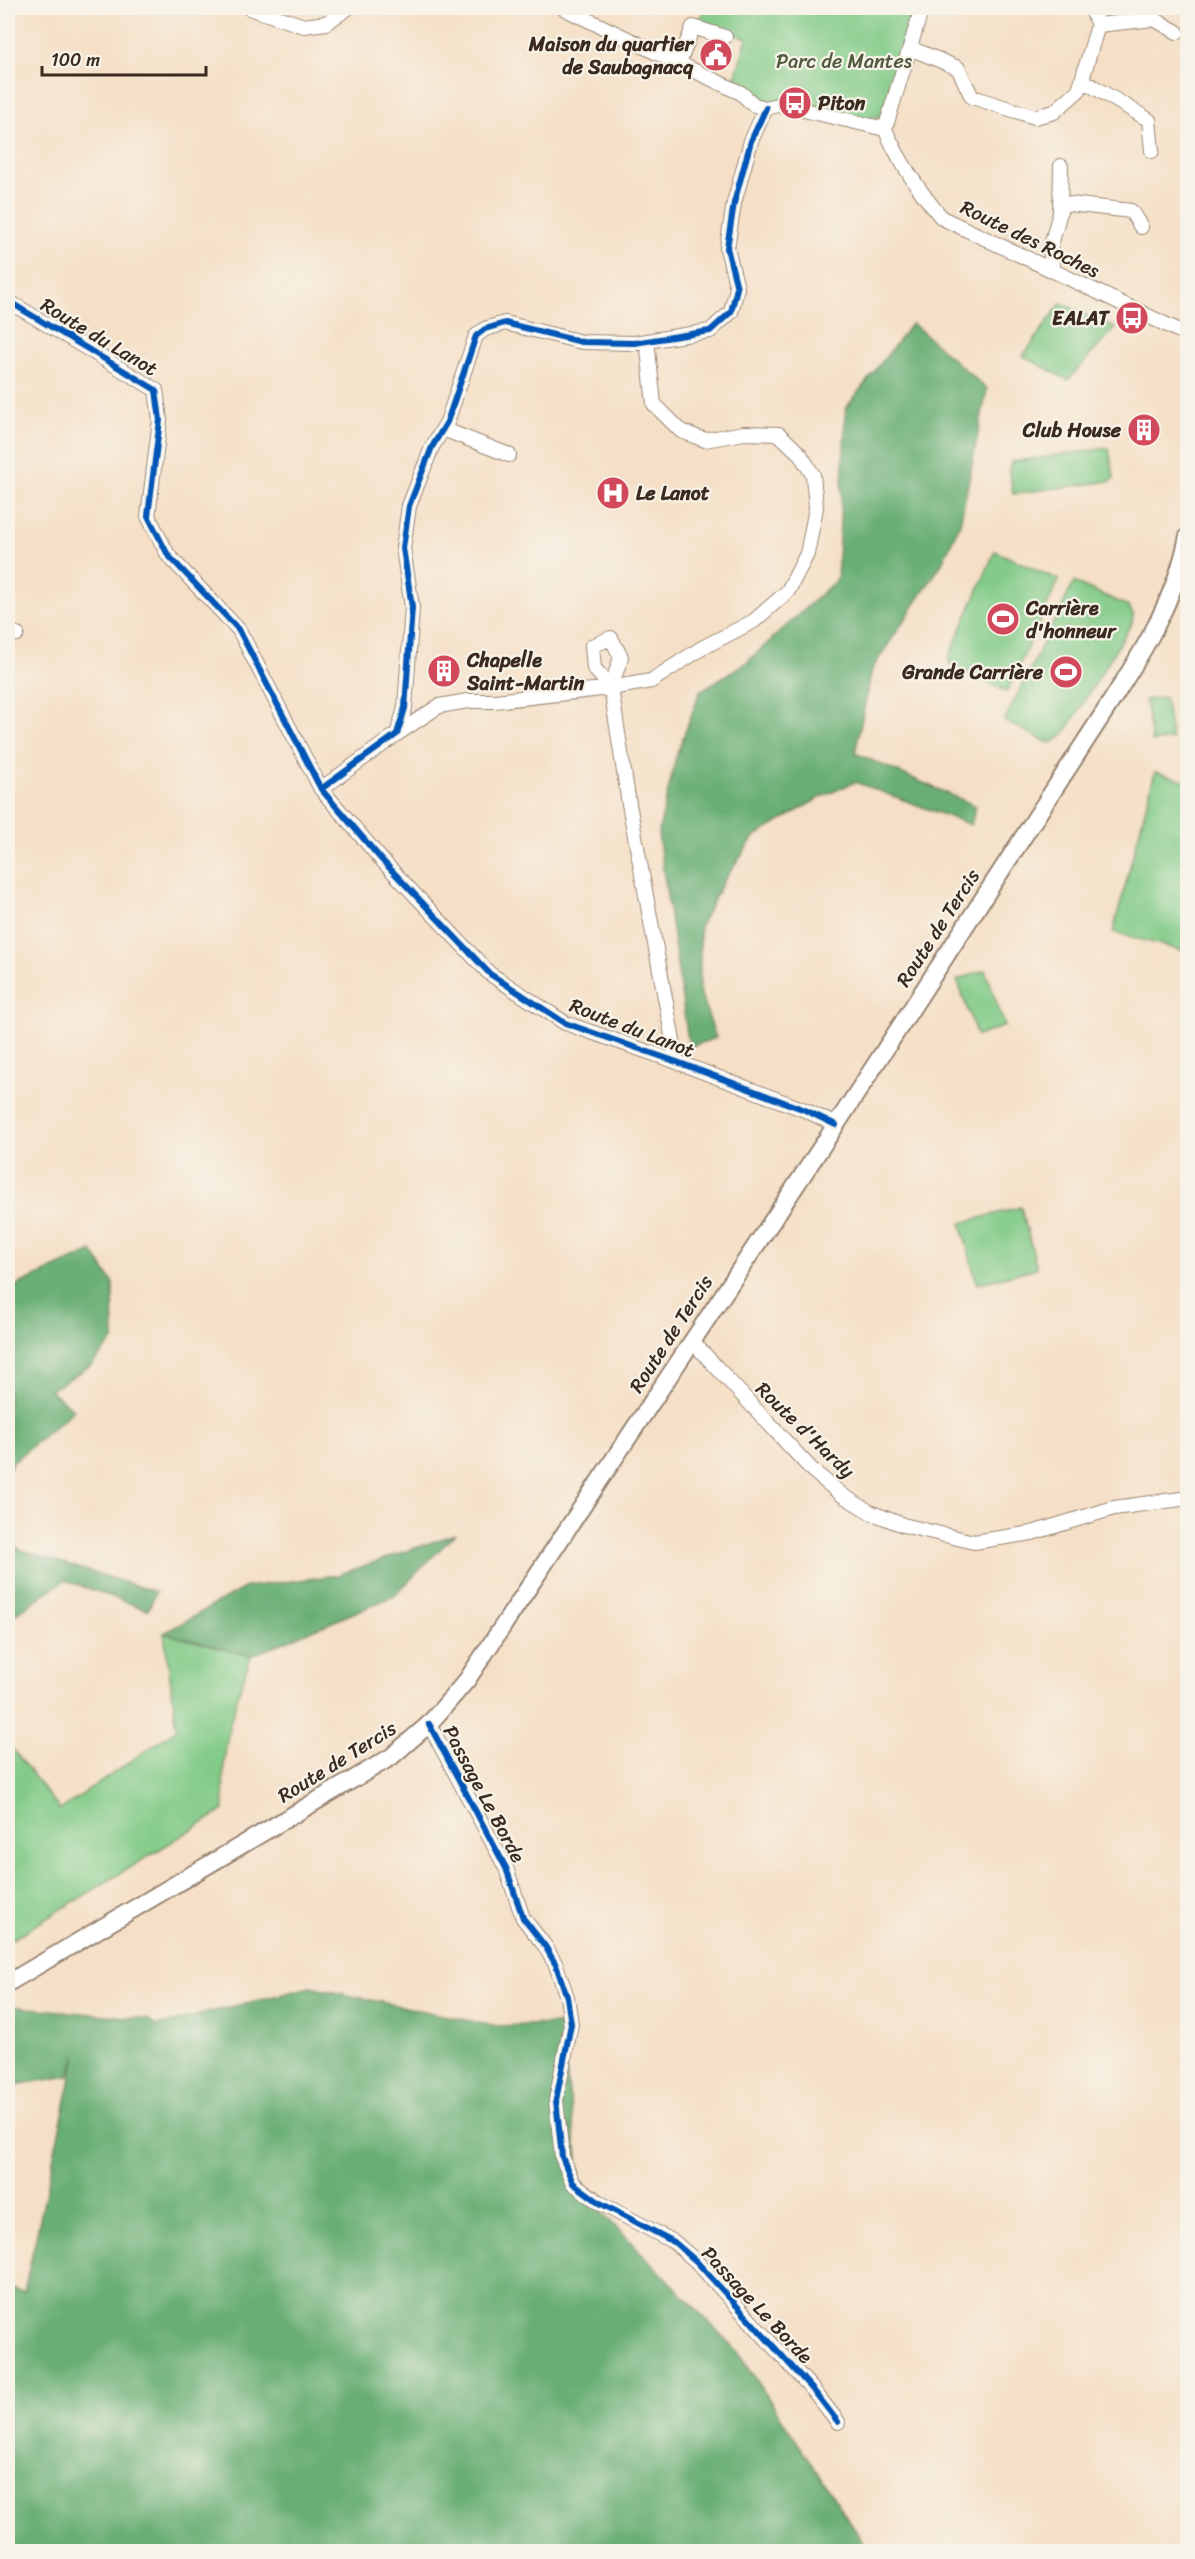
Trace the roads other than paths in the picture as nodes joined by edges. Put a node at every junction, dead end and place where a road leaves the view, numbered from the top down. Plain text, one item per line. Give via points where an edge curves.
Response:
1 (249, 8) edge
2 (348, 8) edge
3 (564, 8) edge
4 (922, 8) edge
5 (1091, 8) edge
6 (1158, 13) edge
7 (1098, 25) junction
8 (1177, 32) dead end
9 (725, 37) dead end
10 (910, 48) junction
11 (679, 63) junction
12 (1082, 80) junction
13 (766, 108) junction
14 (885, 129) junction
15 (1152, 151) dead end
16 (1061, 166) dead end
17 (1061, 203) junction
18 (1141, 227) dead end
19 (1053, 271) junction
20 (8, 301) edge
21 (1188, 335) edge
22 (647, 341) junction
23 (443, 429) junction
24 (508, 455) dead end
25 (1188, 536) edge
26 (610, 688) junction
27 (396, 734) junction
28 (321, 789) junction
29 (677, 1062) junction
30 (836, 1125) junction
31 (692, 1341) junction
32 (1188, 1498) edge
33 (429, 1724) junction
34 (8, 1983) edge
35 (838, 2422) dead end

1 - 2 street via 303,26 326,23
3 - 11 street
4 - 10 street
5 - 7 street
6 - 7 street
6 - 8 street
7 - 12 street
9 - 11 street via 693,27
10 - 12 street via 958,68 972,97 1035,117 1054,112 1080,90
10 - 14 street
11 - 13 street
12 - 15 street via 1149,120
13 - 14 street via 795,108
13 - 22 street via 751,141 734,203 728,248 737,288 731,312 710,332
14 - 19 street, Route des Roches via 915,186 942,218
16 - 17 street
17 - 18 street via 1131,211
17 - 19 street via 1050,249
19 - 21 street, Route des Roches
20 - 28 street, Route du Lanot via 156,390 160,420 148,516 168,555 239,630
22 - 23 street via 582,342 505,323 485,329 476,336
22 - 26 street via 654,404 681,431 705,440 744,433 779,434 800,454 813,475 816,508 807,554 788,591 754,621 651,681
23 - 24 street
23 - 27 street via 417,482 407,517 403,548 412,607 405,708
25 - 30 main road, Route de Tercis via 1166,608 1149,642
26 - 27 street via 439,706
26 - 29 street, Route du Lanot
27 - 28 street
28 - 29 street, Route du Lanot via 490,974 565,1023
29 - 30 street, Route du Lanot
30 - 31 main road, Route de Tercis
31 - 32 street, Route d'Hardy via 813,1471 870,1512 903,1525 974,1542 1032,1533 1114,1508
31 - 33 main road, Route de Tercis via 484,1657
33 - 34 main road, Route de Tercis via 372,1769
33 - 35 street, Passage Le Borde via 506,1868 523,1918 556,1965 567,1997 571,2024 556,2100 561,2157 573,2183 600,2203 674,2242 696,2261

